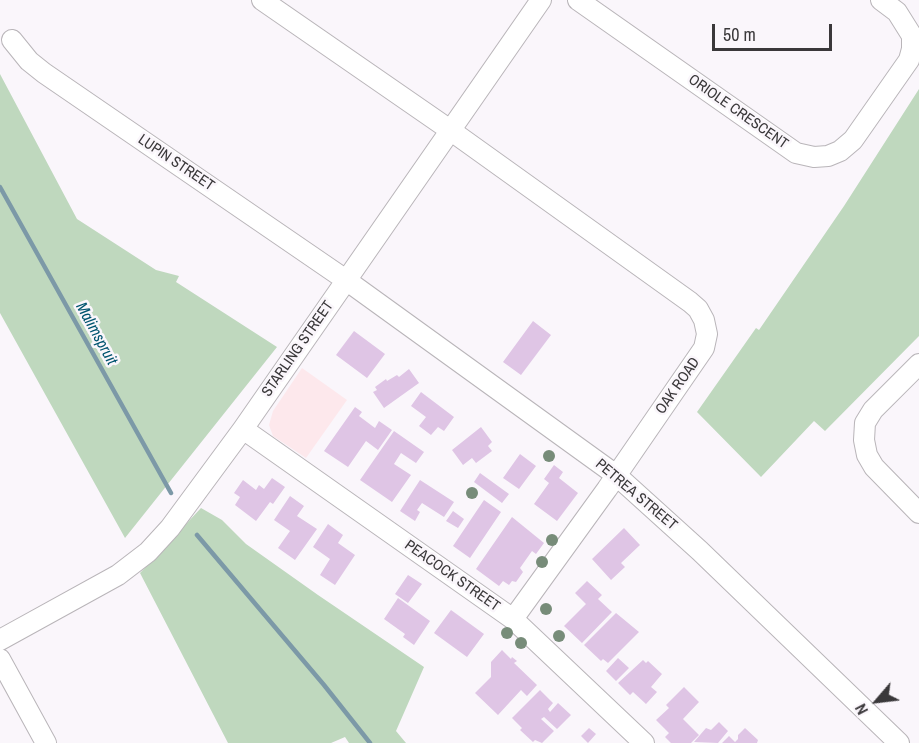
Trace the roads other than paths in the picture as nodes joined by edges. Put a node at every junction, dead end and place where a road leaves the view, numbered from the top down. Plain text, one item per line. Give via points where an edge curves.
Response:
1 (262, 0) edge
2 (541, 0) edge
3 (578, 0) edge
4 (881, 0) edge
5 (12, 40) dead end
6 (450, 130) junction
7 (346, 280) junction
8 (919, 364) edge
9 (243, 429) junction
10 (616, 475) junction
11 (919, 513) edge
12 (513, 619) junction
13 (0, 640) edge
14 (0, 659) edge
15 (46, 743) edge
16 (644, 743) edge
17 (899, 743) edge

1 - 6 street, OAK ROAD
2 - 6 street, STARLING STREET
3 - 4 street, ORIOLE CRESCENT via 796,153 814,157 840,151 853,140 909,60 912,36 897,12
5 - 7 street, LUPIN STREET via 44,73
6 - 7 street, STARLING STREET
6 - 10 street, OAK ROAD via 699,309 708,334 704,348
7 - 9 street, STARLING STREET
7 - 10 street, PETREA STREET
8 - 11 street via 873,410 864,440 874,467
9 - 12 street, PEACOCK STREET
9 - 13 street, STARLING STREET via 148,552 118,575
10 - 12 street, OAK ROAD
10 - 17 street, PETREA STREET via 700,550
12 - 16 street, PEACOCK STREET
14 - 15 street

